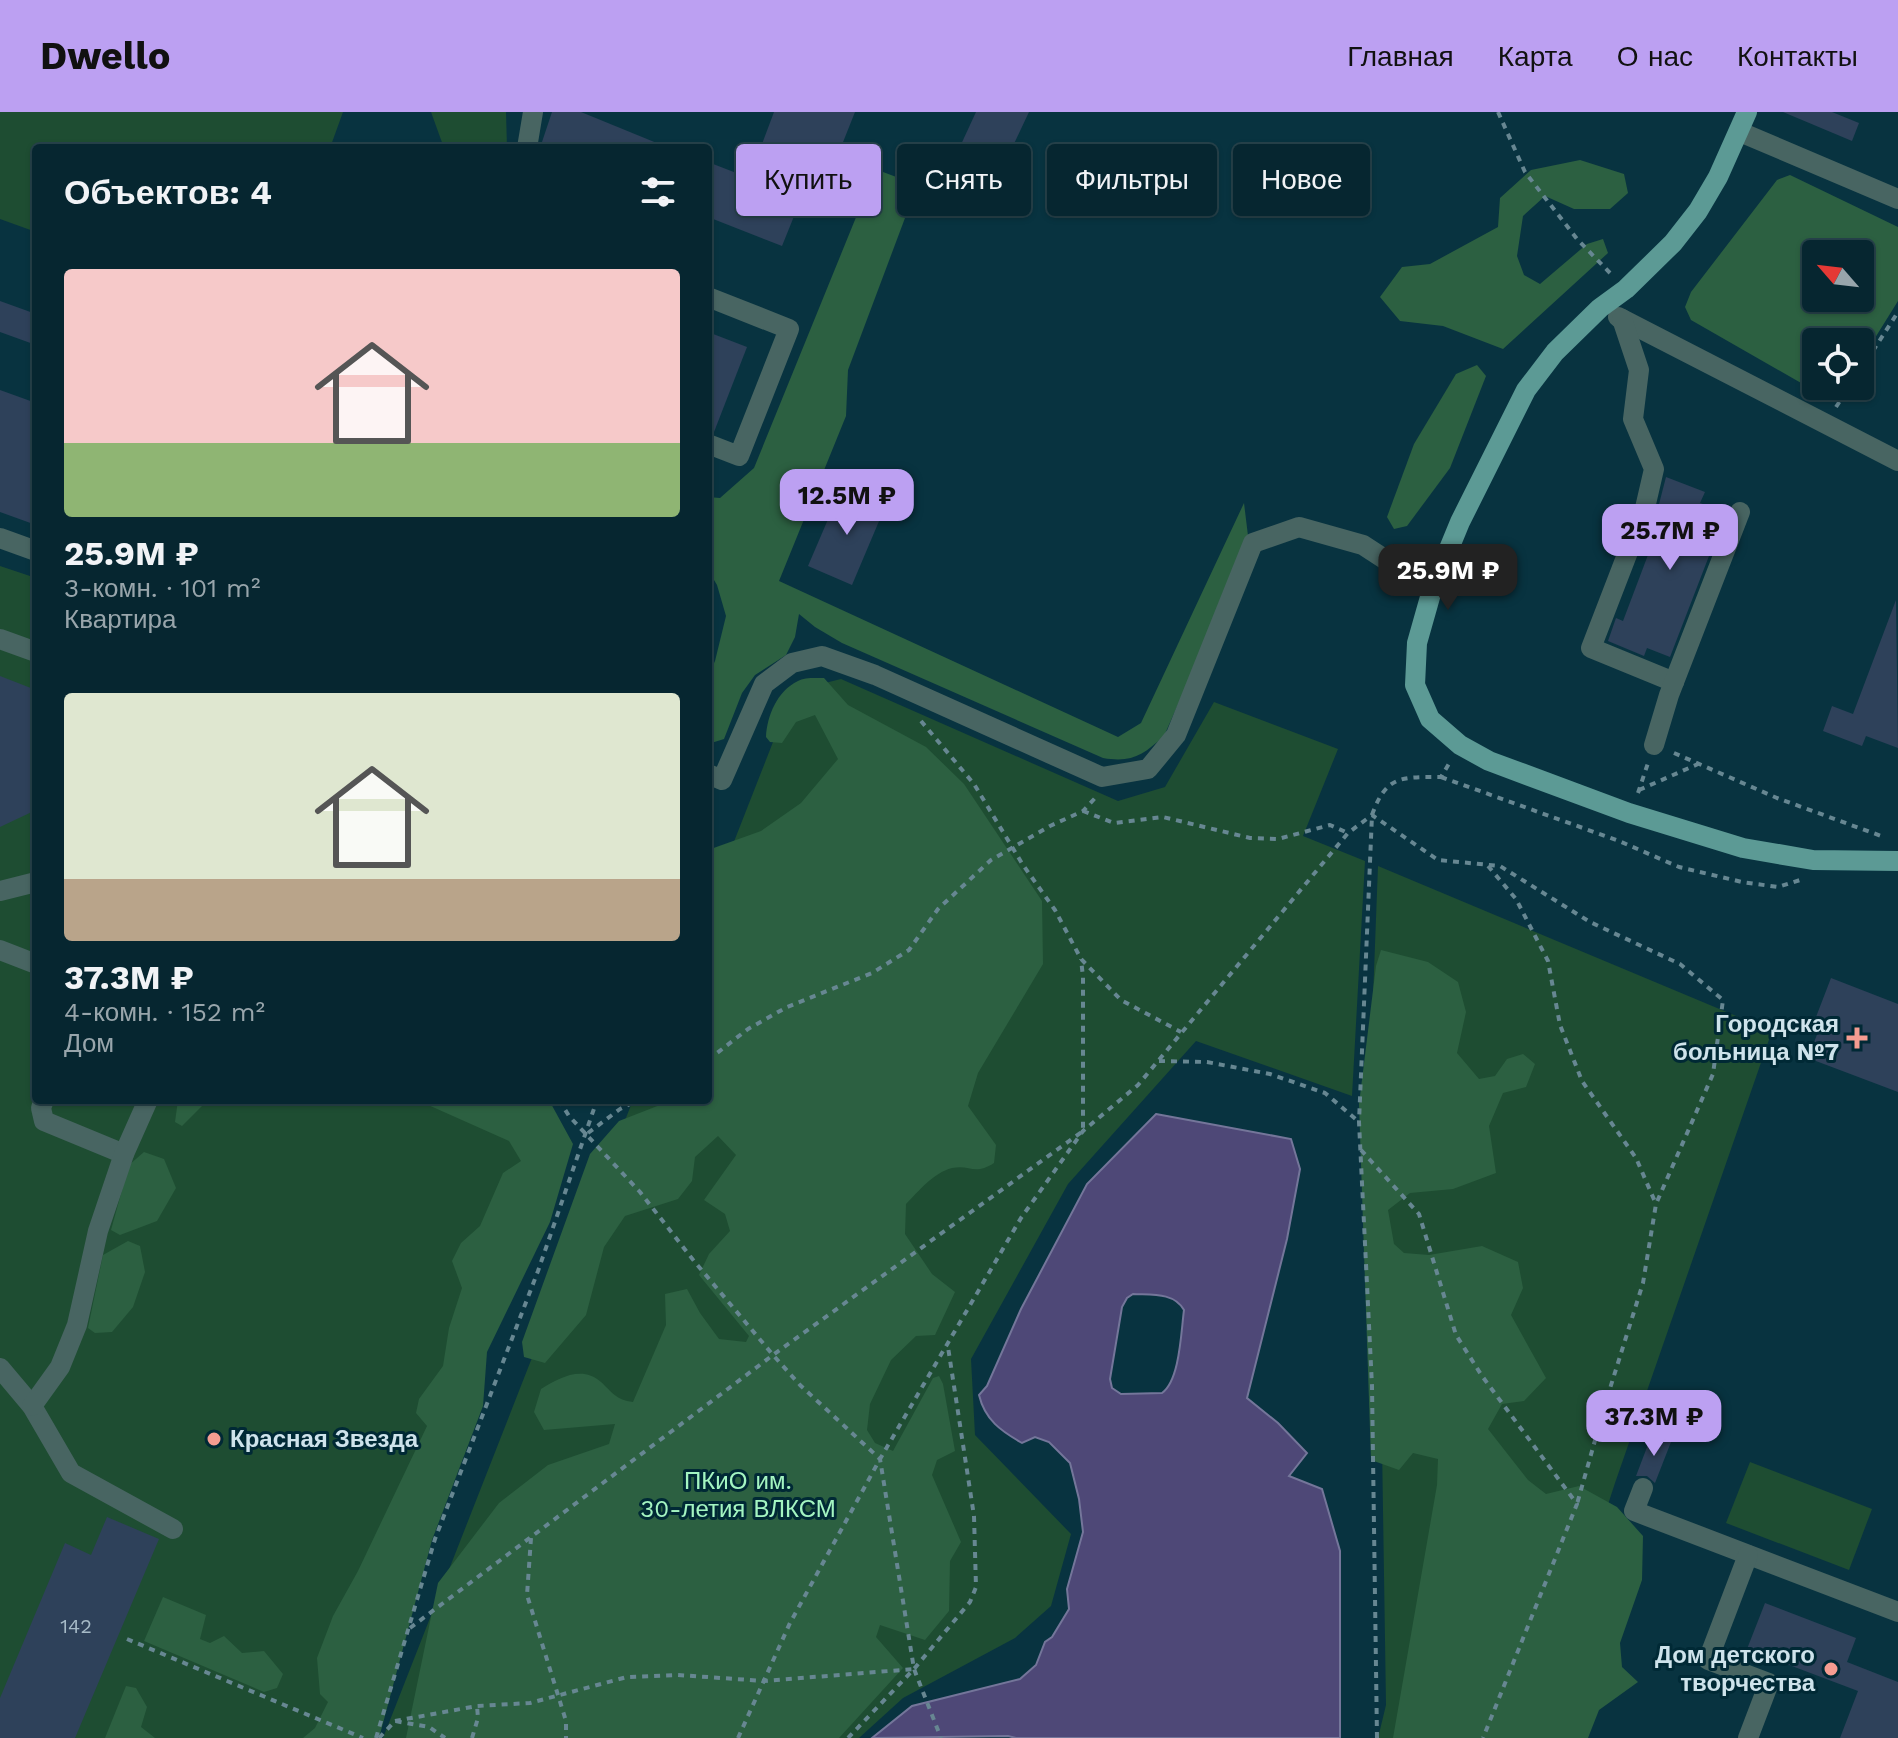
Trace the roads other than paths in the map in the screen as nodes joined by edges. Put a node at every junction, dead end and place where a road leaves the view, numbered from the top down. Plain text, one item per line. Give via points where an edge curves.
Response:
1 (533, 112) edge
2 (1743, 122) edge
3 (528, 144) edge
4 (1898, 199) edge
5 (712, 299) edge
6 (1600, 308) junction
7 (1622, 319) junction
8 (712, 446) edge
9 (1898, 461) edge
10 (1740, 512) dead end
11 (0, 538) edge
12 (32, 550) edge
13 (1432, 590) junction
14 (0, 639) edge
15 (32, 651) edge
16 (1674, 682) junction
17 (1654, 745) road end
18 (712, 776) edge
19 (1898, 861) edge
20 (32, 883) edge
21 (0, 891) edge
22 (0, 950) edge
23 (32, 962) edge
24 (42, 1104) edge
25 (146, 1104) edge
26 (124, 1154) junction
27 (2, 1377) edge
28 (32, 1406) junction
29 (1643, 1488) dead end
30 (173, 1529) dead end
31 (1748, 1555) junction
32 (1898, 1612) edge
33 (1748, 1738) edge

1 - 3 street
2 - 4 street
2 - 6 main road via 1698,211 1673,243
5 - 8 street via 789,329 739,456
6 - 7 street
6 - 13 main road via 1526,390
7 - 9 street
7 - 16 street via 1639,370 1633,419 1654,469 1645,508 1591,648
10 - 16 street
11 - 12 street
13 - 18 street via 1363,545 1299,527 1253,543 1176,735 1148,769 1102,777 822,656 792,663 764,684 722,780
13 - 19 main road via 1417,643 1415,685 1430,719 1460,745 1489,761 1629,813 1743,848 1813,860
14 - 15 street
16 - 17 street
20 - 21 street
22 - 23 street
24 - 26 street via 44,1121
25 - 26 street
26 - 28 street via 98,1231 77,1325 60,1367
27 - 28 street
28 - 30 street via 71,1473
29 - 31 street via 1634,1511
31 - 32 street
31 - 33 street via 1708,1660 1769,1683

